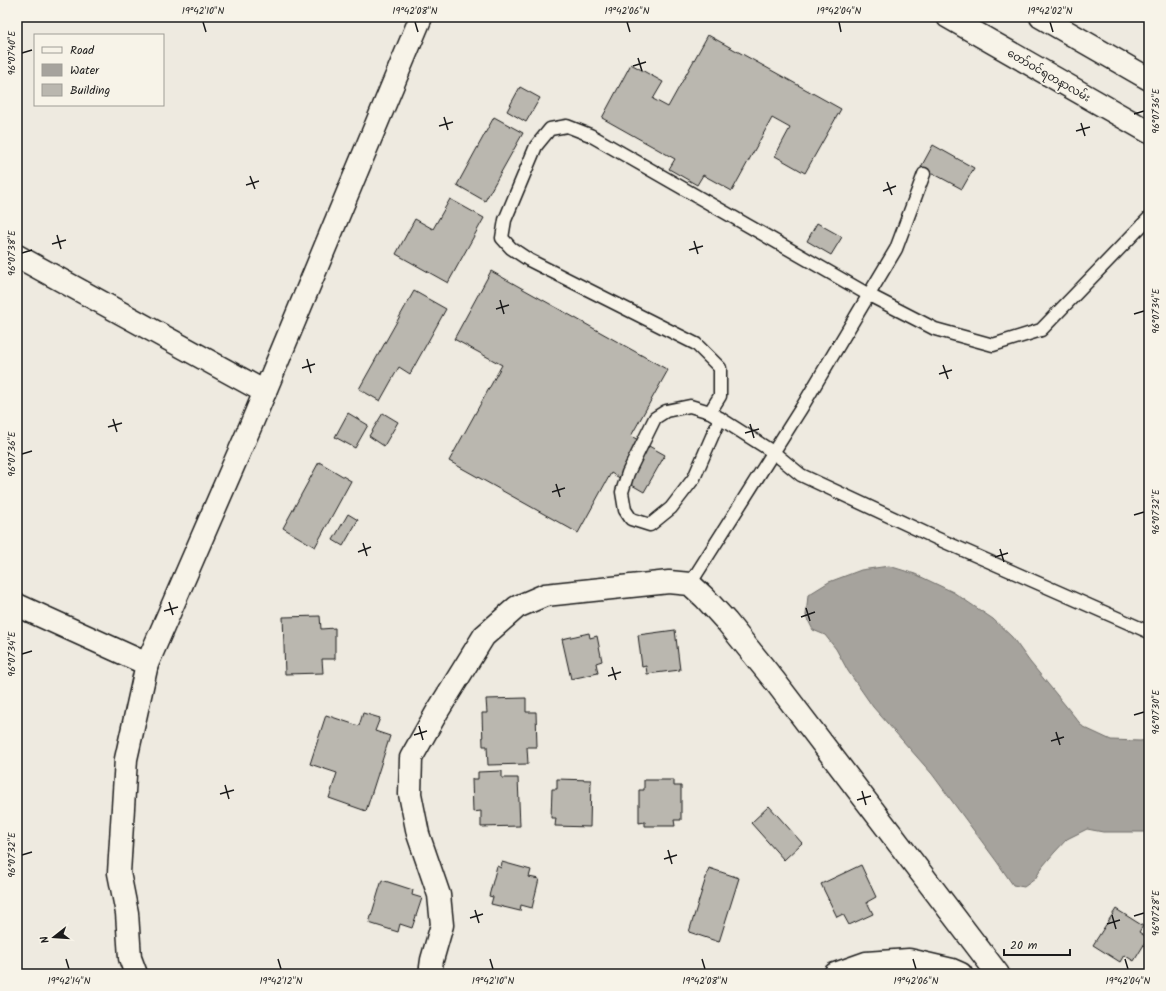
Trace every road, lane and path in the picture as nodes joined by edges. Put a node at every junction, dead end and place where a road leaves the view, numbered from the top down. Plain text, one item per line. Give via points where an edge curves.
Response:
1 (422, 17) edge
2 (948, 17) edge
3 (1041, 17) edge
4 (1149, 79) edge
5 (1149, 132) edge
6 (924, 174) dead end
7 (1149, 218) edge
8 (17, 256) edge
9 (869, 295) junction
10 (265, 392) junction
11 (715, 415) junction
12 (773, 452) junction
13 (690, 584) junction
14 (17, 605) edge
15 (1149, 632) edge
16 (147, 664) junction
17 (847, 972) edge
18 (136, 974) edge
19 (430, 974) edge
20 (961, 974) edge
21 (998, 974) edge

1 - 10 street
2 - 5 street, တော်ဝင်ရတနာလမ်း
3 - 4 street
6 - 9 lane via 896,249
7 - 9 lane via 1041,330 993,345 935,329
8 - 10 street
9 - 11 lane via 590,135 567,126 550,129 536,146 505,220 502,238 511,248 529,260 696,344 720,368 720,396
9 - 12 lane
10 - 16 street
11 - 11 lane via 690,406 666,411 655,418 628,473 622,492 625,510 631,519 650,525 671,508 694,478
11 - 12 lane
12 - 13 lane
12 - 15 lane via 801,475
13 - 19 street via 669,582 545,595 518,607 484,636 411,758 410,794 418,834 439,895 442,925
13 - 21 street via 727,622 774,680
14 - 16 street
16 - 18 street via 126,759 119,873 127,914 130,958
17 - 20 street via 866,963 908,960

